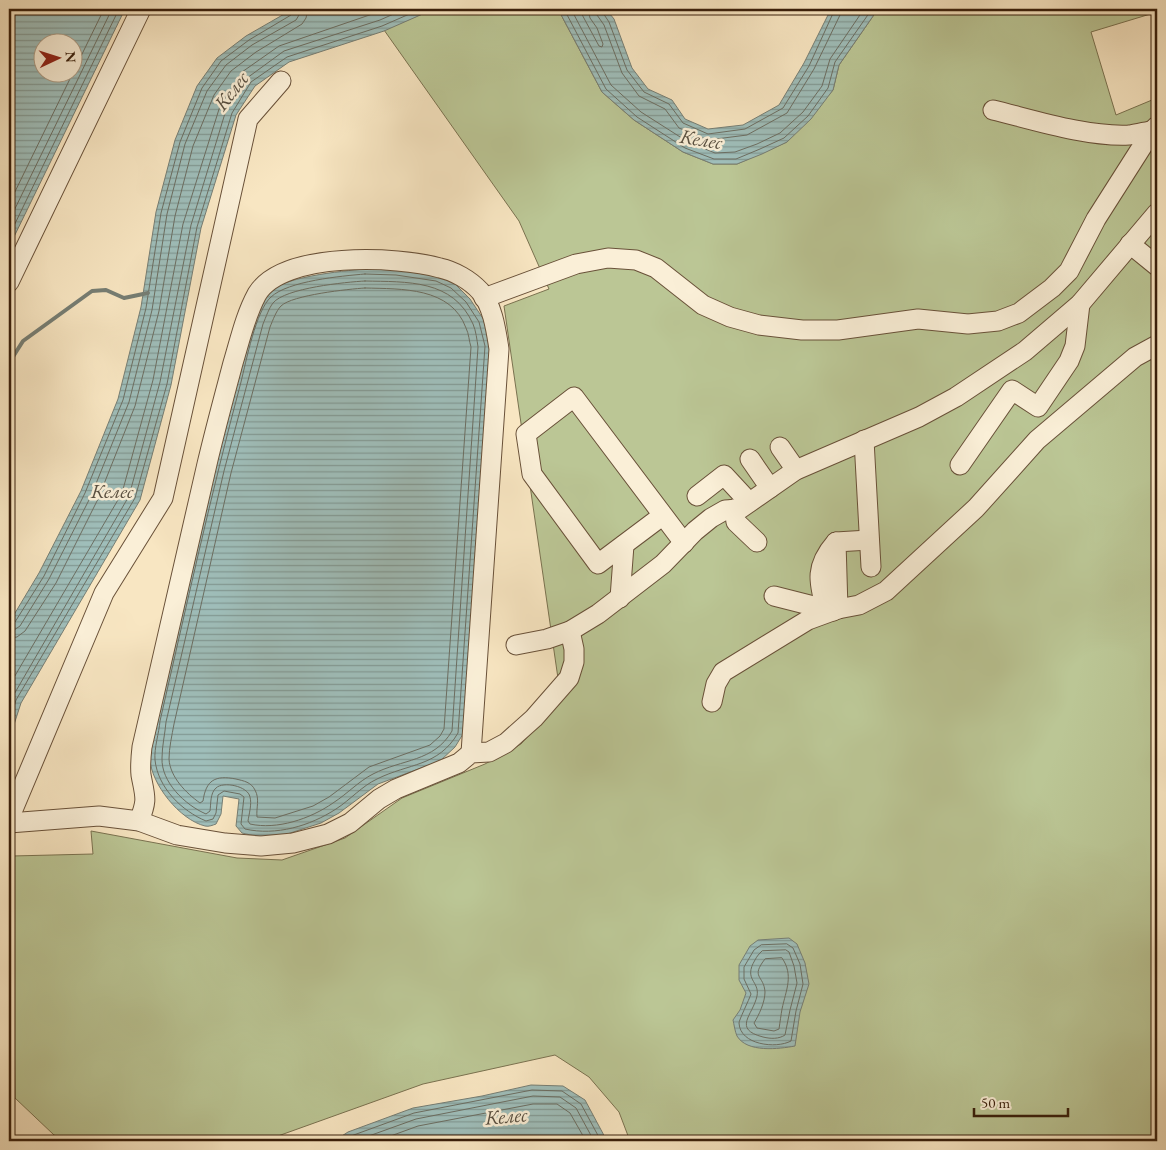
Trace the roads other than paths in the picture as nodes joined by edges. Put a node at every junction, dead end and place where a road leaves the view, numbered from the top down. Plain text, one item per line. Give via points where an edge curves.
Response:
1 (141, 9) edge
2 (281, 81) dead end
3 (993, 110) dead end
4 (1154, 128) edge
5 (1157, 213) edge
6 (1130, 244) junction
7 (1157, 266) edge
8 (9, 282) edge
9 (484, 298) junction
10 (1080, 304) junction
11 (1157, 345) edge
12 (864, 440) junction
13 (780, 447) dead end
14 (750, 459) dead end
15 (960, 465) dead end
16 (796, 470) junction
17 (770, 488) junction
18 (697, 496) dead end
19 (741, 506) junction
20 (662, 516) junction
21 (680, 538) junction
22 (631, 539) junction
23 (869, 540) junction
24 (756, 542) dead end
25 (871, 567) dead end
26 (774, 596) dead end
27 (620, 598) junction
28 (833, 610) junction
29 (570, 631) junction
30 (516, 645) dead end
31 (712, 702) dead end
32 (471, 753) junction
33 (9, 819) edge
34 (139, 821) junction
35 (9, 823) edge

1 - 8 street
2 - 33 street via 248,119 163,498 104,593
3 - 4 street via 1105,134 1130,135
4 - 9 street via 1096,219 1069,271 1019,313 998,321 968,324 918,319 838,330 759,325 703,305 656,268 636,260 608,258 576,264
5 - 6 street
6 - 7 street
6 - 10 street
9 - 32 street via 489,306 499,349
9 - 34 street via 461,276 441,268 398,260 352,259 315,264 269,280 258,292 247,313 215,428 142,747 141,774 146,795
10 - 12 street via 1025,351 956,398
10 - 15 street via 1075,346 1038,407 1012,390
11 - 28 street via 1135,357 1037,440 976,508 886,591 859,605
12 - 16 street
12 - 23 street
13 - 16 street
14 - 17 street
16 - 17 street
17 - 19 street
18 - 19 street via 724,475
19 - 21 street via 725,510
19 - 24 street via 736,522
20 - 21 street
20 - 22 street
20 - 22 street via 574,397 526,434 532,474 598,564
21 - 22 street
21 - 27 street via 664,564
22 - 27 street
23 - 25 street
23 - 28 street via 836,542
26 - 28 street
27 - 29 street
28 - 31 street via 808,620 723,672
29 - 30 street
29 - 32 street via 574,662 569,678 534,718 506,743 489,752
32 - 34 street via 459,763 396,789 350,823 328,834 293,843 261,846 225,843 177,835
34 - 35 street via 99,816

